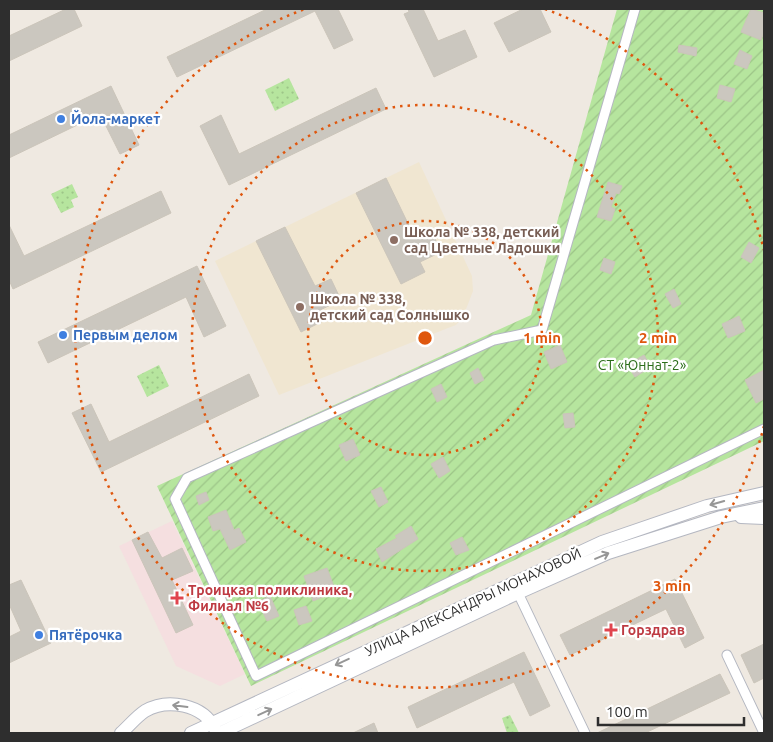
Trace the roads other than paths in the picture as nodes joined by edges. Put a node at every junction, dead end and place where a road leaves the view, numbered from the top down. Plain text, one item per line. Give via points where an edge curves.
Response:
1 (635, 9) edge
2 (764, 429) edge
3 (764, 493) edge
4 (764, 508) edge
5 (721, 517) junction
6 (764, 518) edge
7 (518, 593) junction
8 (728, 655) dead end
9 (217, 730) edge
10 (122, 733) edge
11 (191, 733) edge
12 (585, 733) edge
13 (764, 733) edge

1 - 2 street via 542,330 494,340 187,478 175,499 256,676
3 -> 9 main road, УЛИЦА АЛЕКСАНДРЫ МОНАХОВОЙ via 707,506 602,542
4 - 5 main road, УЛИЦА АЛЕКСАНДРЫ МОНАХОВОЙ
5 - 6 main road
7 -> 5 main road, УЛИЦА АЛЕКСАНДРЫ МОНАХОВОЙ via 608,553
9 -> 7 main road, УЛИЦА АЛЕКСАНДРЫ МОНАХОВОЙ
7 - 12 street
8 - 13 street
9 -> 10 main road via 193,708 180,704 145,711
9 - 11 main road, УЛИЦА АЛЕКСАНДРЫ МОНАХОВОЙ

